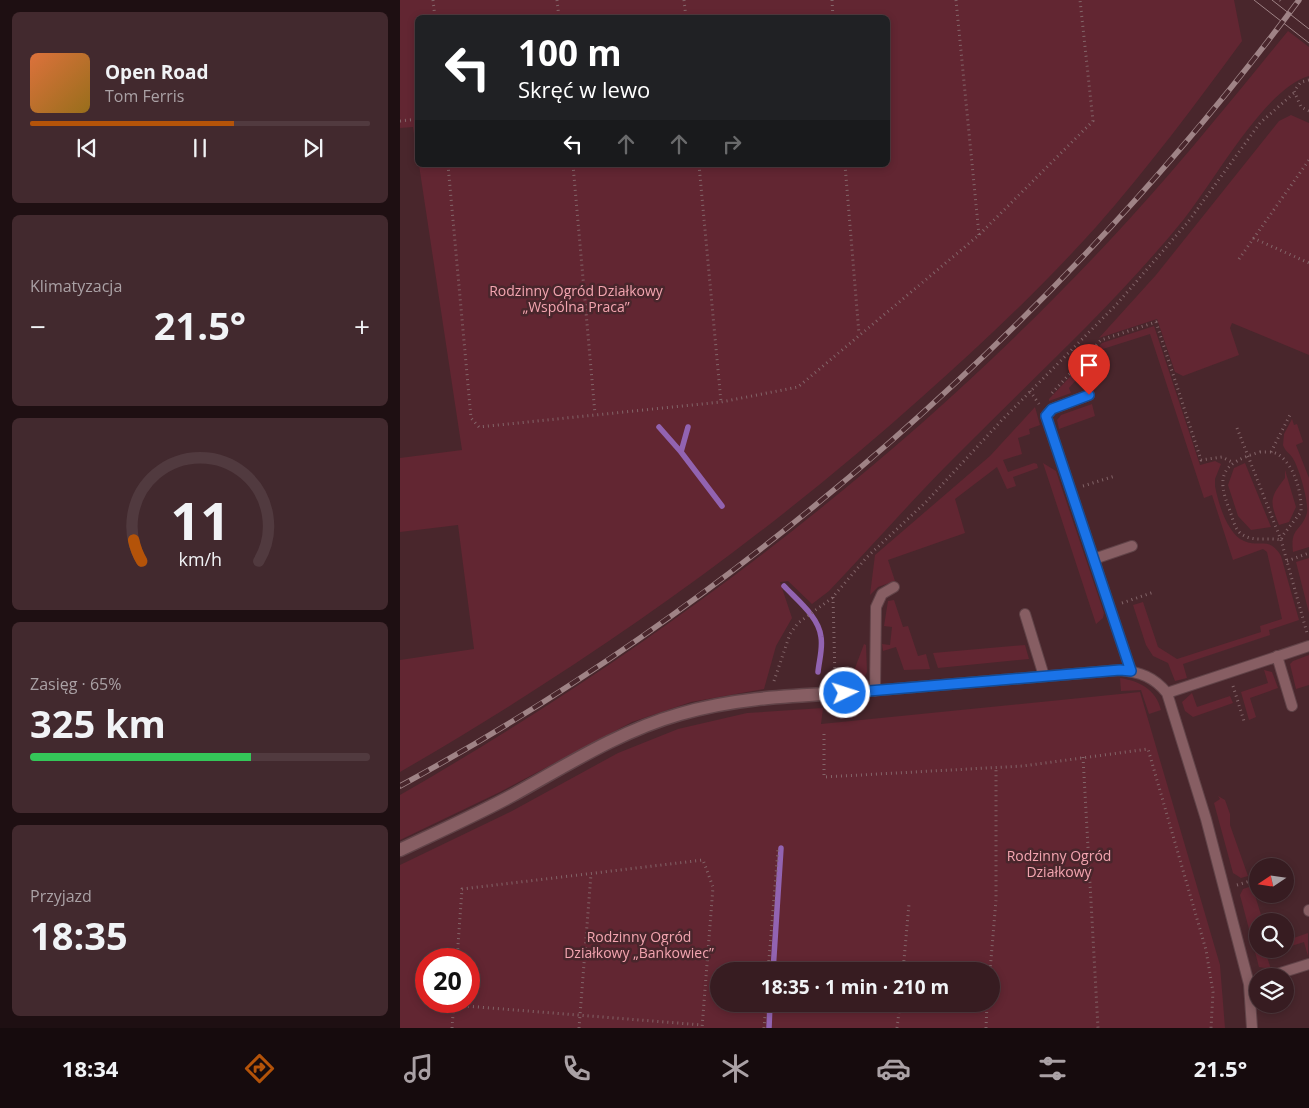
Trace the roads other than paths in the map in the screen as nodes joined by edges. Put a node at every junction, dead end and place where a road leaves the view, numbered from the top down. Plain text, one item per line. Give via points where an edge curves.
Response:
1 (1089, 395) dead end
2 (1132, 546) dead end
3 (1094, 559) junction
4 (894, 587) dead end
5 (1025, 614) dead end
6 (1309, 646) edge
7 (1277, 656) junction
8 (1131, 671) junction
9 (1044, 676) junction
10 (876, 691) junction
11 (839, 693) joint
12 (1166, 693) junction
13 (1292, 706) dead end
14 (400, 850) edge
15 (1309, 964) edge
16 (1249, 968) edge
17 (1294, 969) edge
18 (1252, 1013) edge
19 (1252, 1028) edge

1 - 3 lane via 1052,409 1046,416
2 - 3 lane
3 - 8 lane
4 - 10 lane via 882,594 876,607
5 - 9 lane
6 - 7 lane
7 - 12 lane
7 - 13 lane
8 - 9 lane
8 - 12 lane via 1147,676
9 - 10 lane
10 - 11 lane
11 - 14 street via 770,696 678,714 626,734 510,797
12 - 16 lane
15 - 17 lane
18 - 19 lane

